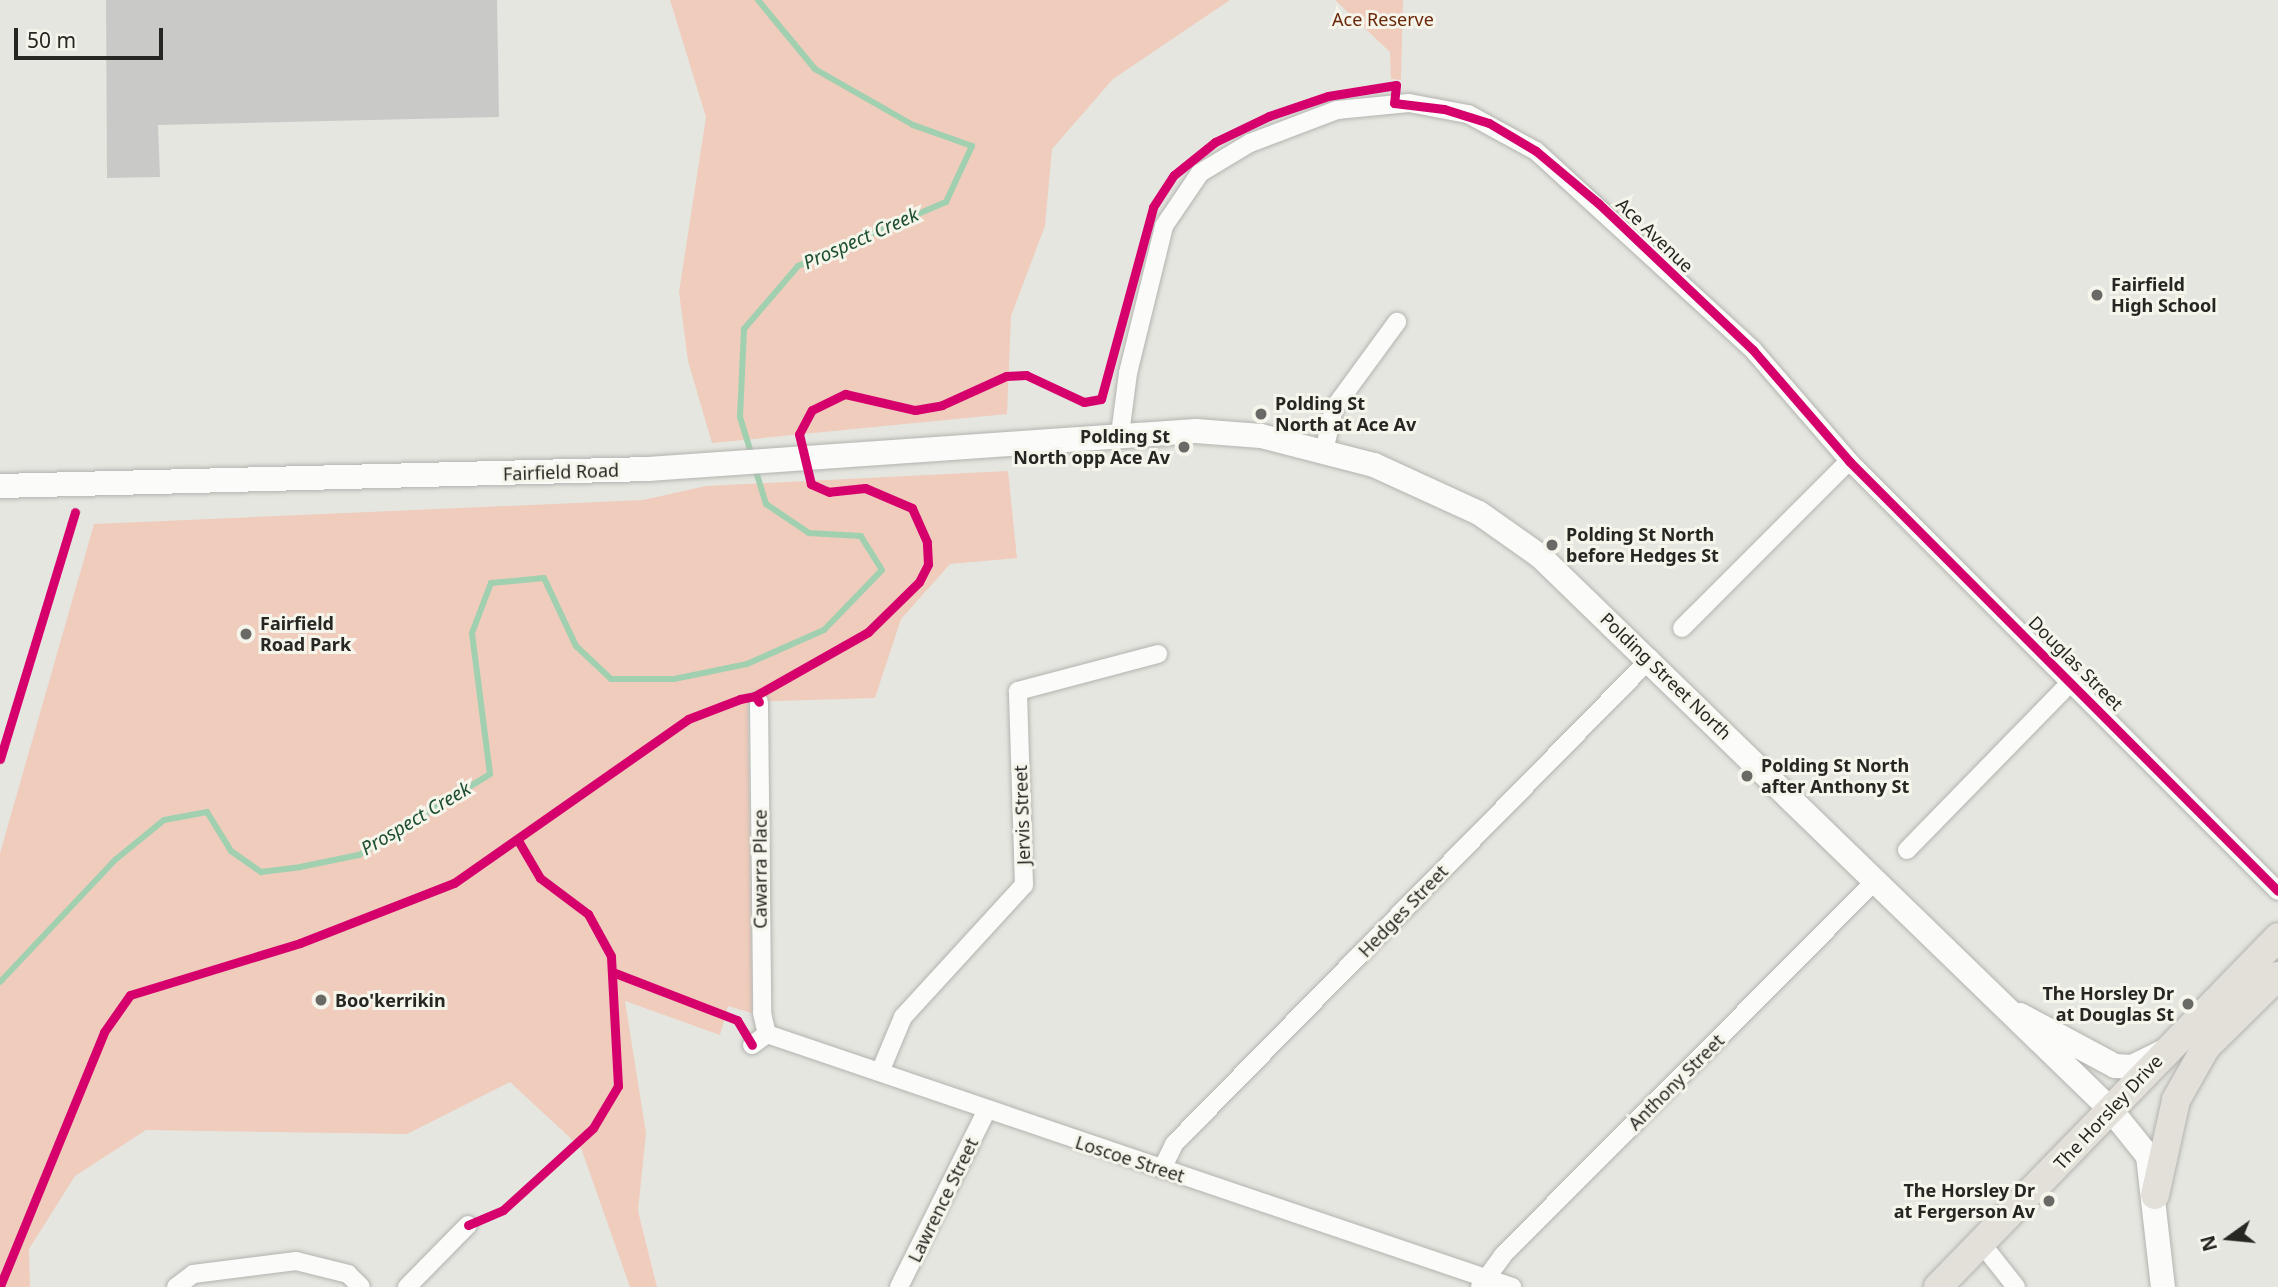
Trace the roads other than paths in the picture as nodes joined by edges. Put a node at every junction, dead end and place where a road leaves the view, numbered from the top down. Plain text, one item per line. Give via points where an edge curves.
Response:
1 (1397, 322) dead end
2 (1120, 434) junction
3 (1324, 451) junction
4 (1849, 461) junction
5 (0, 486) edge
6 (1682, 628) dead end
7 (1158, 654) dead end
8 (1650, 659) junction
9 (2072, 681) junction
10 (759, 702) dead end
11 (1908, 850) dead end
12 (1876, 880) junction
13 (2278, 891) edge
14 (2278, 937) edge
15 (2278, 976) edge
16 (2010, 1011) junction
17 (767, 1034) junction
18 (752, 1045) dead end
19 (2168, 1049) junction
20 (880, 1072) junction
21 (2110, 1111) junction
22 (986, 1112) junction
23 (1163, 1169) junction
24 (2155, 1195) junction
25 (468, 1225) dead end
26 (1982, 1244) junction
27 (1483, 1283) edge
28 (176, 1287) edge
29 (361, 1287) edge
30 (407, 1287) edge
31 (899, 1287) edge
32 (1512, 1287) edge
33 (1938, 1287) edge
34 (2016, 1287) edge
35 (2164, 1287) edge

1 - 3 street via 1334,408
2 - 3 main road, Polding Street North via 1196,431
2 - 4 street, Ace Avenue via 1157,254 1184,189 1219,158 1286,127 1338,110 1402,103 1468,114 1536,151 1753,350
2 - 5 main road, Fairfield Road via 719,465
3 - 8 main road, Polding Street North via 1405,477 1479,513 1540,556
4 - 6 street
4 - 9 street, Douglas Street
7 - 20 street, Jervis Street via 1018,691 1024,885 902,1017
8 - 12 main road, Polding Street North
8 - 23 street, Hedges Street via 1174,1144
9 - 11 street
9 - 13 street, Douglas Street
10 - 17 street, Cawarra Place via 762,1013
12 - 16 main road, Polding Street North
12 - 27 street, Anthony Street
14 - 19 main road, The Horsley Drive
15 - 24 main road via 2206,1047 2176,1100
16 - 19 main road via 2065,1034 2115,1066 2132,1067
16 - 21 main road, Polding Street North
17 - 18 street
17 - 20 street, Loscoe Street
19 - 21 main road, The Horsley Drive
20 - 22 street, Loscoe Street
21 - 24 main road, Polding Street North via 2148,1156
21 - 26 main road, The Horsley Drive
22 - 23 street, Loscoe Street
22 - 31 street, Lawrence Street
23 - 27 street, Loscoe Street
24 - 35 main road, Polding Street North
25 - 30 street
26 - 33 main road, The Horsley Drive
26 - 34 street
27 - 32 street, Loscoe Street
28 - 29 street via 193,1274 296,1261 348,1273

